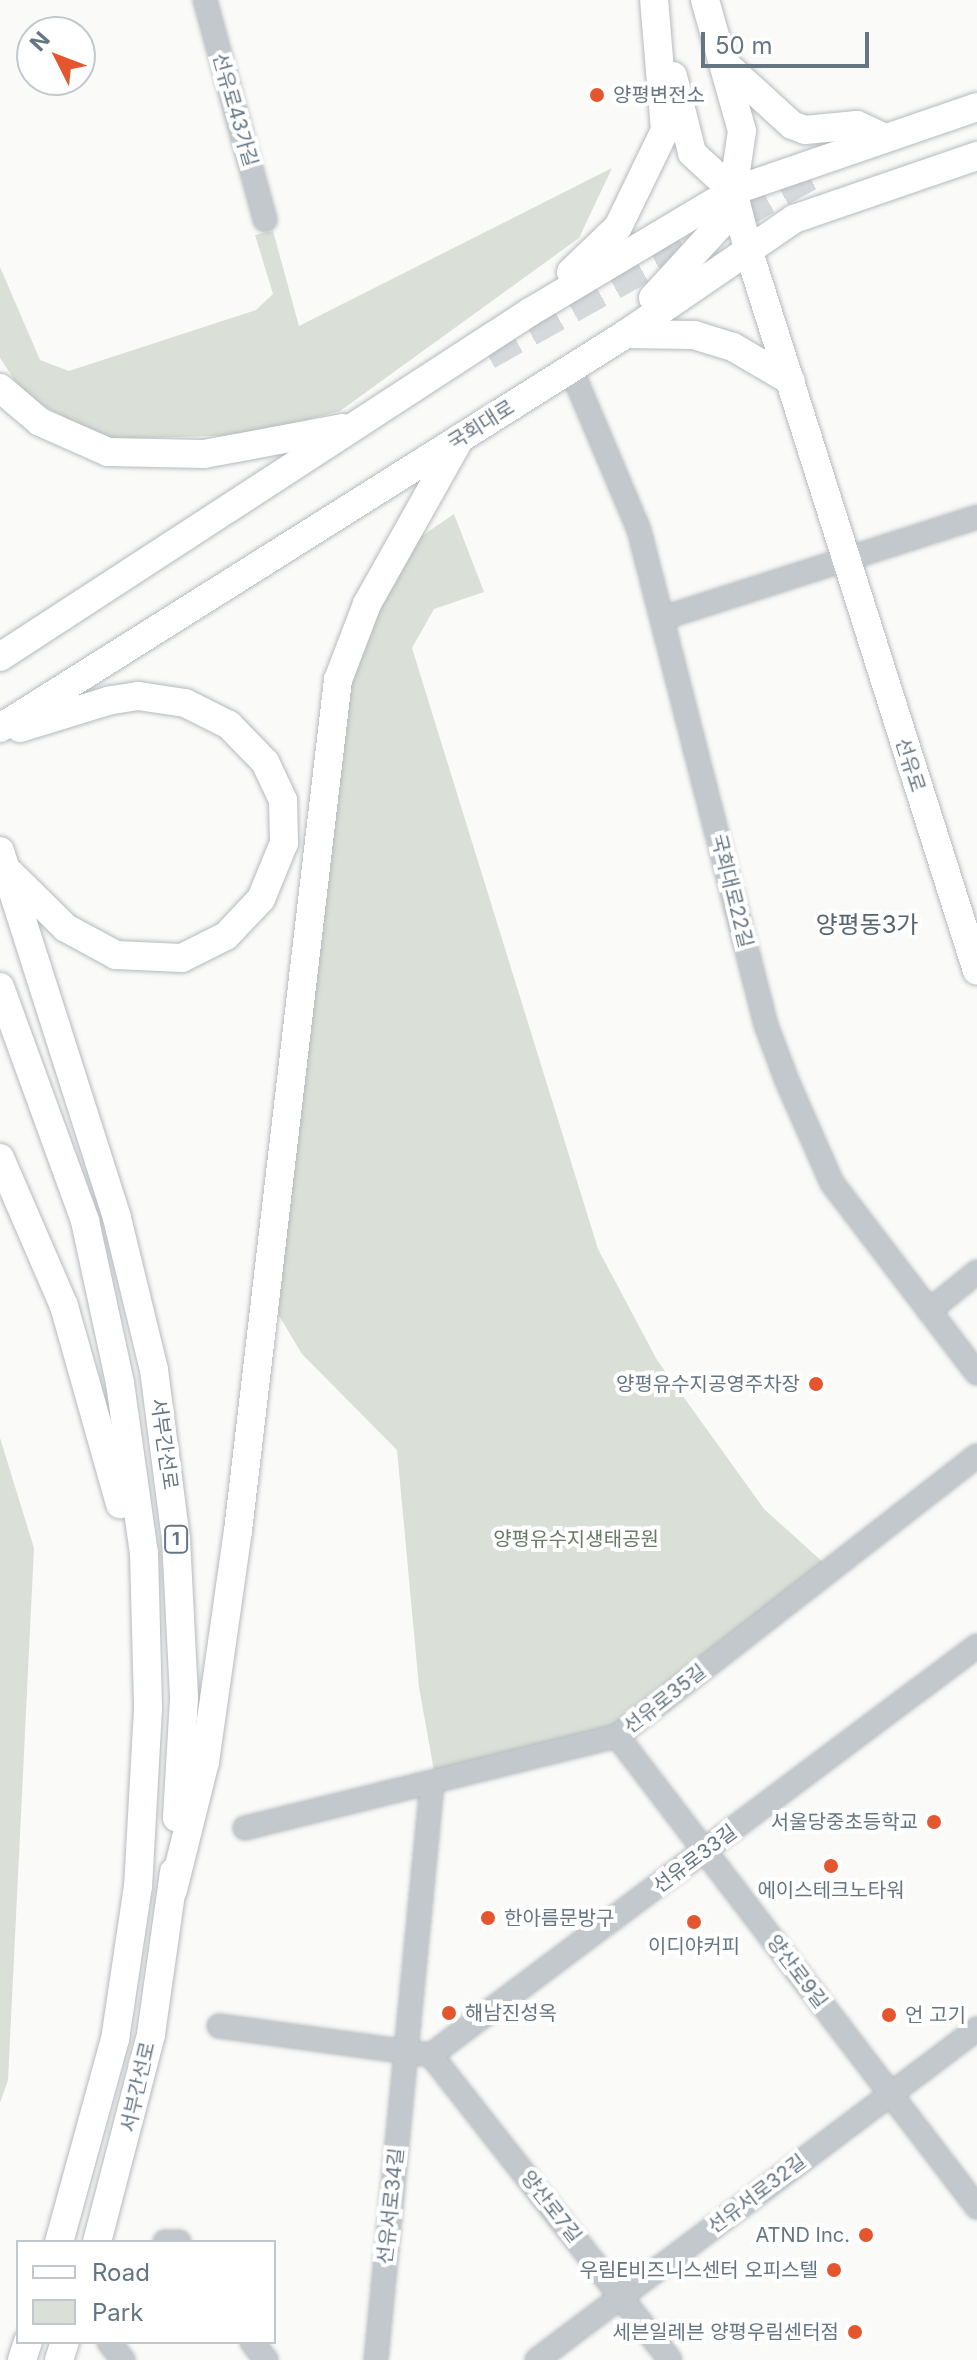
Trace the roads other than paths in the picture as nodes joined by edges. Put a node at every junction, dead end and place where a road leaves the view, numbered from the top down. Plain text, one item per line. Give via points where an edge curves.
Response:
1 (205, 0) edge
2 (654, 0) edge
3 (705, 0) edge
4 (722, 60) junction
5 (977, 107) edge
6 (883, 137) junction
7 (840, 152) junction
8 (977, 156) edge
9 (733, 191) junction
10 (854, 195) junction
11 (265, 220) dead end
12 (748, 249) junction
13 (530, 312) junction
14 (626, 334) junction
15 (579, 364) junction
16 (791, 381) junction
17 (0, 388) edge
18 (356, 426) junction
19 (460, 438) junction
20 (977, 517) edge
21 (842, 560) junction
22 (663, 618) junction
23 (0, 657) edge
24 (0, 728) edge
25 (0, 734) edge
26 (3, 860) edge
27 (977, 971) edge
28 (0, 987) edge
29 (0, 1158) edge
30 (977, 1272) edge
31 (929, 1311) junction
32 (977, 1373) edge
33 (977, 1456) edge
34 (977, 1646) edge
35 (147, 1665) junction
36 (617, 1736) junction
37 (432, 1785) junction
38 (245, 1828) dead end
39 (705, 1851) junction
40 (173, 1890) junction
41 (219, 2026) dead end
42 (977, 2029) edge
43 (407, 2052) junction
44 (431, 2055) junction
45 (891, 2093) junction
46 (977, 2207) edge
47 (60, 2240) edge
48 (98, 2240) edge
49 (622, 2296) junction
50 (110, 2344) edge
51 (254, 2344) edge
52 (123, 2360) edge
53 (266, 2360) edge
54 (376, 2360) edge
55 (537, 2360) edge
56 (670, 2360) edge

1 - 11 street, 선유로43가길
2 - 9 main road via 692,153
2 - 13 main road via 665,130 647,176 618,227
3 - 4 main road, 선유로
4 - 6 main road via 792,125 805,130 857,125
4 - 9 main road, 선유로 via 742,131
5 - 6 main road
6 - 7 main road
7 - 9 main road
7 - 10 main road via 829,161 826,179 839,193
8 - 10 main road, 국회대로
9 - 12 main road, 선유로
9 - 13 main road
9 - 15 main road via 719,226 680,272
10 - 12 main road, 국회대로 via 794,219
12 - 14 main road, 국회대로
12 - 16 main road, 선유로
13 - 18 main road
14 - 15 main road, 국회대로
14 - 16 main road via 694,335 733,347
15 - 19 main road, 국회대로
15 - 22 street, 국회대로22길 via 639,530
16 - 21 main road, 선유로
17 - 18 main road via 40,422 108,452 204,454
18 - 23 main road
19 - 24 main road, 국회대로
19 - 40 main road via 398,545 338,680 238,1531 205,1762
20 - 21 street
21 - 22 street
21 - 27 main road, 선유로
22 - 31 street, 국회대로22길 via 766,1025 832,1183
25 - 26 main road via 138,696 185,703 229,725 265,762 283,800 284,843 261,899 226,936 182,958 116,955 66,928
26 - 40 main road, 서부간선로 / 1 via 117,1218 154,1370 176,1539 184,1699
28 - 35 main road, 서부간선로 / 1 via 85,1221 95,1265 120,1383 144,1553
29 - 35 main road via 64,1306 115,1475
30 - 31 street
31 - 32 street, 국회대로22길
33 - 36 street, 선유로35길
34 - 39 street, 선유로33길
35 - 47 main road, 서부간선로 / 1 via 138,1886 117,2024
36 - 37 street, 선유로35길
36 - 39 street, 양산로9길
37 - 38 street, 선유로35길
37 - 43 street, 선유서로34길
39 - 44 street, 선유로33길
39 - 45 street, 양산로9길
40 - 48 main road, 서부간선로 / 1 via 151,2034
41 - 43 street
42 - 45 street, 선유서로32길
43 - 44 street
43 - 54 street, 선유서로34길
44 - 49 street, 양산로7길
45 - 46 street, 양산로9길
45 - 49 street, 선유서로32길
49 - 55 street, 선유서로32길
49 - 56 street, 양산로7길
50 - 52 street
51 - 53 street

